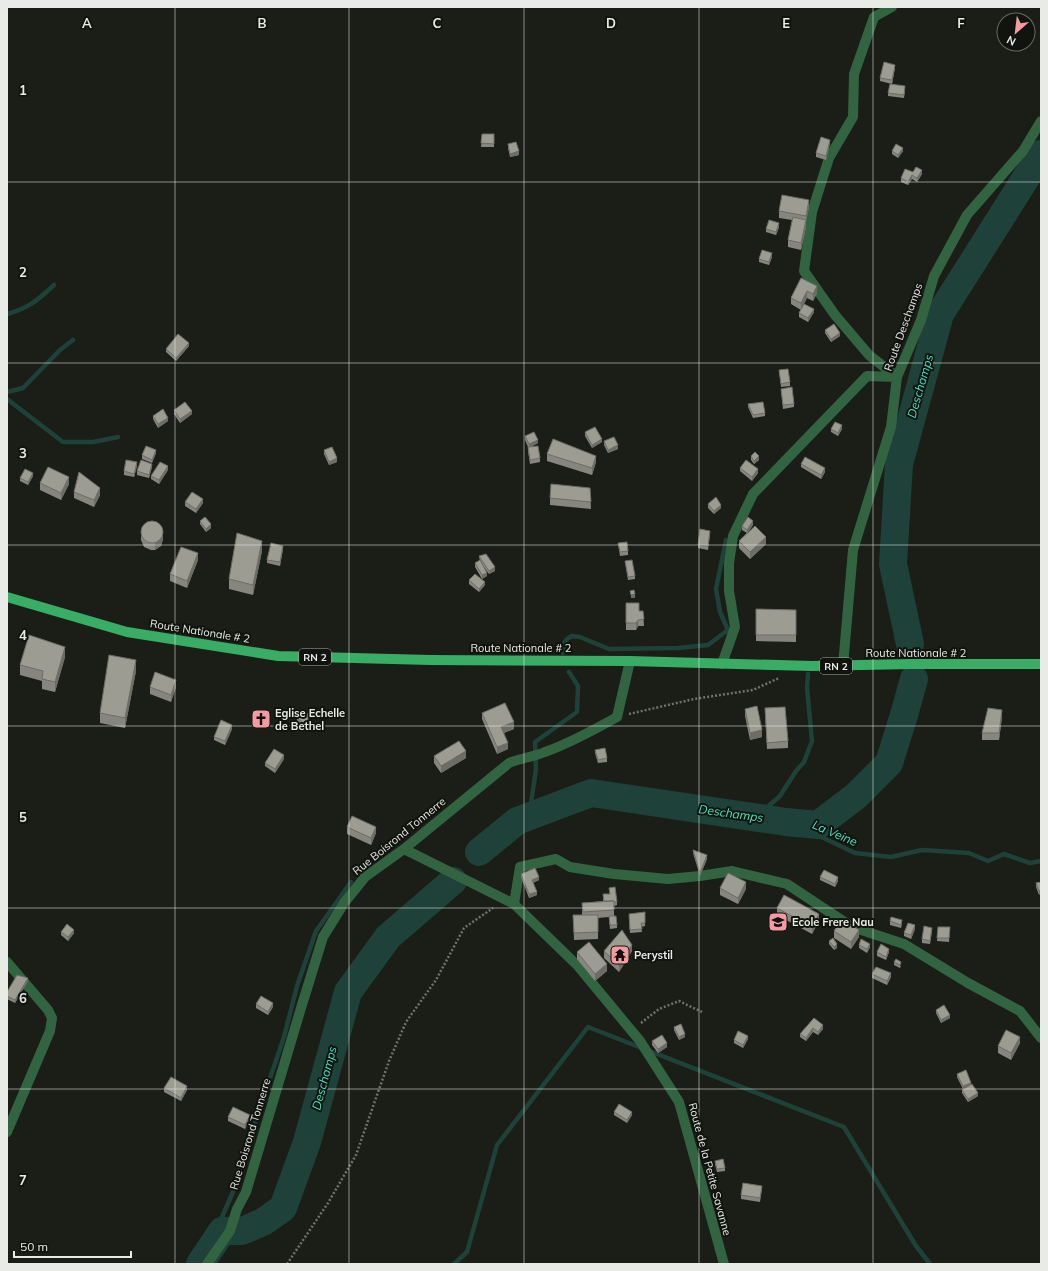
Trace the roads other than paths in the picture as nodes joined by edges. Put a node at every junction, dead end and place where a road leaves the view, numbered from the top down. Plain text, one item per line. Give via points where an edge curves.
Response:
1 (892, 7) edge
2 (1041, 121) edge
3 (896, 377) junction
4 (7, 597) edge
5 (630, 661) junction
6 (722, 664) junction
7 (1041, 664) edge
8 (843, 666) junction
9 (404, 848) junction
10 (509, 902) junction
11 (7, 962) edge
12 (1041, 1038) edge
13 (7, 1132) edge
14 (207, 1264) edge
15 (724, 1264) edge

1 - 3 street via 874,17 854,74 852,117 829,158 816,198 804,271 835,315 868,355
2 - 3 street, Route Deschamps via 1023,151 967,215 934,276 921,320
3 - 6 street via 867,376 752,494 733,536 729,590 735,627
3 - 8 street, Route Deschamps via 891,427 853,550
4 - 5 main road, Route Nationale # 2 / RN 2 via 127,632 278,656
5 - 6 main road, Route Nationale # 2 / RN 2
5 - 9 street, Rue Boisrond Tonnerre via 617,717 544,753 509,763
6 - 8 main road, Route Nationale # 2 / RN 2
7 - 8 main road, Route Nationale # 2 / RN 2
9 - 10 street, Route de la Petite Savanne
9 - 14 street, Rue Boisrond Tonnerre via 365,877 350,894 323,937 244,1197 230,1231
10 - 12 street via 520,867 556,859 570,867 614,874 668,879 732,871 787,884 852,927 904,944 1020,1011
10 - 15 street, Route de la Petite Savanne via 578,966 646,1050 679,1102
11 - 13 street via 52,1018 50,1031

